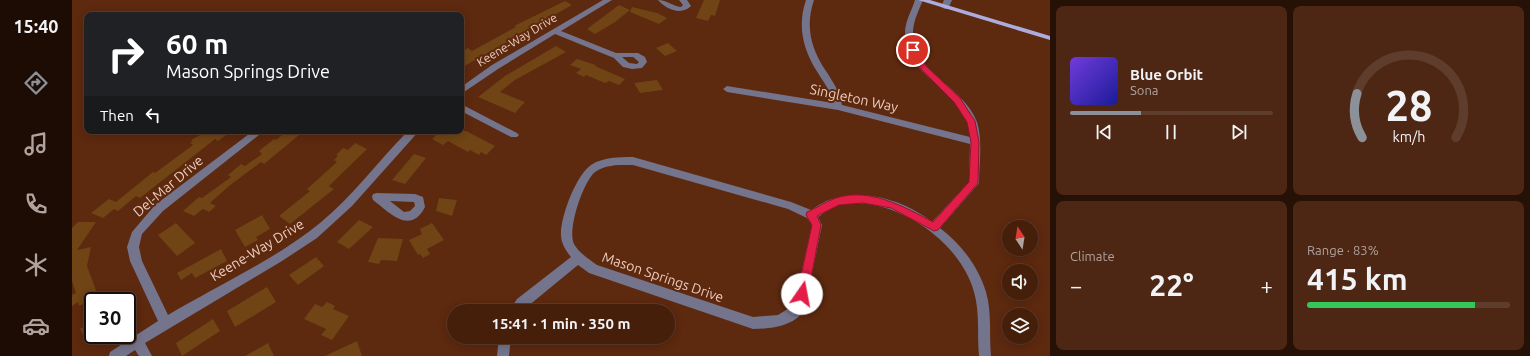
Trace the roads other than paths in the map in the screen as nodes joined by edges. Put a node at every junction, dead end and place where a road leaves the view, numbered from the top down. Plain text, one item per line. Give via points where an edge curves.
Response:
1 (608, 0) edge
2 (662, 0) edge
3 (683, 0) edge
4 (810, 0) edge
5 (920, 0) edge
6 (946, 3) edge
7 (556, 32) junction
8 (1050, 38) edge
9 (617, 56) dead end
10 (464, 89) edge
11 (727, 89) dead end
12 (838, 107) junction
13 (464, 109) edge
14 (255, 134) edge
15 (411, 134) edge
16 (514, 135) dead end
17 (975, 142) junction
18 (360, 191) junction
19 (377, 197) dead end
20 (811, 215) junction
21 (934, 227) junction
22 (577, 259) junction
23 (520, 304) edge
24 (165, 323) junction
25 (137, 341) junction
26 (504, 344) edge
27 (115, 356) edge
28 (146, 356) edge
29 (503, 356) edge
30 (985, 356) edge

1 - 7 street, Keene-Way Drive
2 - 3 street via 679,9 687,6
4 - 12 street via 804,27 809,48 820,71 836,93
5 - 6 main road
5 - 17 street via 909,34 913,50 923,68 957,100 971,121
6 - 8 main road
7 - 9 street
7 - 10 street, Keene-Way Drive via 495,67
11 - 12 street, Singleton Way
12 - 17 street, Singleton Way
13 - 16 street
14 - 24 street, Del-Mar Drive via 159,208 137,232 133,247 136,261
15 - 18 street, Keene-Way Drive
17 - 21 street via 974,183
18 - 19 street
18 - 24 street, Keene-Way Drive via 334,217 300,244
20 - 21 street via 838,201 863,199 893,205
20 - 22 street via 791,206 633,161 611,162 595,167 586,175 566,222 566,234
20 - 22 street, Mason Springs Drive via 817,225 799,308 772,324 753,323 593,269
21 - 30 street via 964,258 980,292
22 - 23 street
24 - 25 street, Keene-Way Drive
25 - 27 street, Keene-Way Drive
25 - 28 street
26 - 29 street

